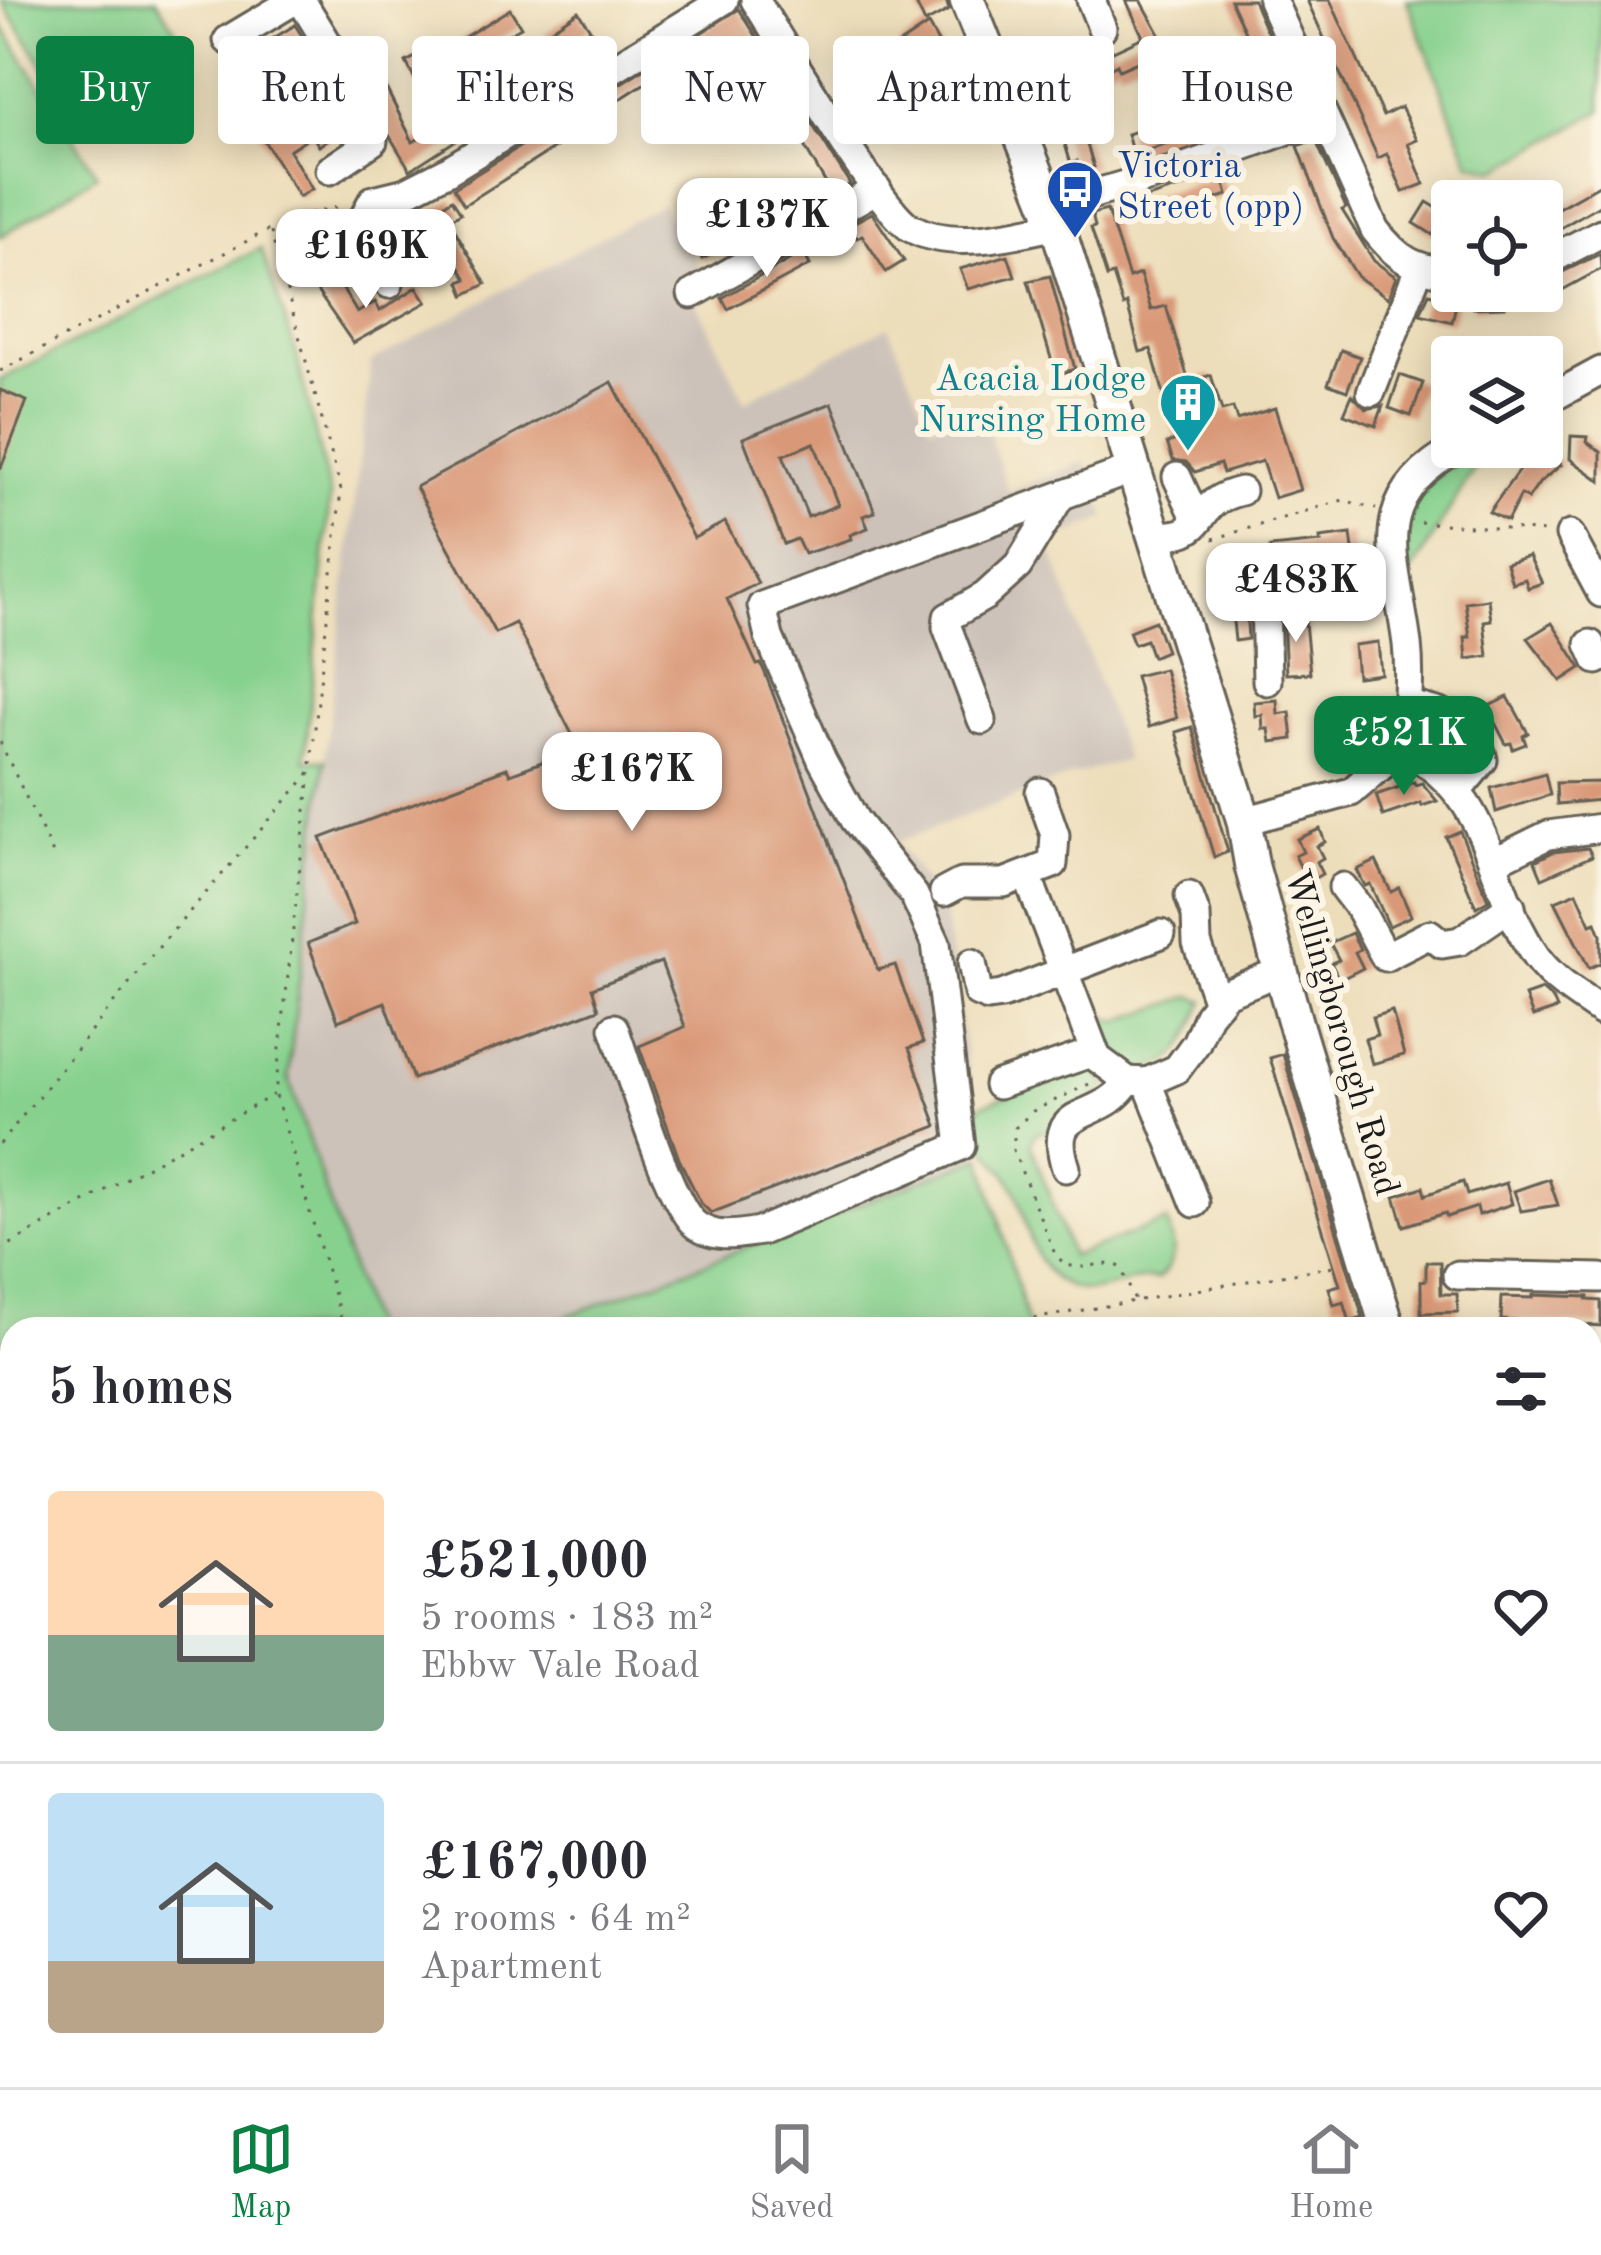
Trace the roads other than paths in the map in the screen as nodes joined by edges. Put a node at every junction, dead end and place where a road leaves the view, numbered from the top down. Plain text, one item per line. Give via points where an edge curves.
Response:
1 (298, 0) edge
2 (724, 0) edge
3 (755, 0) edge
4 (968, 0) edge
5 (1091, 0) edge
6 (1272, 0) edge
7 (1102, 28) dead end
8 (235, 36) edge
9 (321, 36) edge
10 (1288, 36) edge
11 (1336, 143) edge
12 (1249, 144) edge
13 (329, 170) dead end
14 (878, 189) junction
15 (373, 200) junction
16 (1053, 216) junction
17 (1601, 233) edge
18 (1563, 253) edge
19 (1419, 268) junction
20 (1431, 270) edge
21 (389, 284) dead end
22 (692, 294) dead end
23 (1601, 371) edge
24 (1371, 392) dead end
25 (1563, 392) edge
26 (1431, 467) edge
27 (1132, 469) junction
28 (1177, 477) dead end
29 (1241, 490) dead end
30 (1060, 496) junction
31 (1565, 528) road end
32 (1198, 532) junction
33 (1153, 536) junction
34 (1395, 577) junction
35 (1601, 593) edge
36 (1268, 681) dead end
37 (1408, 706) junction
38 (982, 720) dead end
39 (1402, 748) junction
40 (1459, 789) junction
41 (1040, 792) dead end
42 (1244, 821) junction
43 (1601, 828) edge
44 (1496, 861) junction
45 (1028, 874) junction
46 (1343, 887) dead end
47 (944, 892) dead end
48 (1189, 896) dead end
49 (1511, 907) junction
50 (1161, 934) dead end
51 (972, 963) dead end
52 (1281, 971) junction
53 (1065, 972) junction
54 (1218, 1003) junction
55 (1601, 1011) edge
56 (614, 1028) dead end
57 (1094, 1052) junction
58 (1138, 1082) junction
59 (998, 1085) dead end
60 (1066, 1168) dead end
61 (1195, 1203) dead end
62 (1457, 1275) dead end
63 (1601, 1278) edge
64 (1384, 1317) edge

1 - 8 street
1 - 9 street
2 - 15 street via 447,171
3 - 14 street
4 - 16 main road, Wellingborough Road
5 - 7 street
6 - 10 street
11 - 19 street via 1376,230 1394,254
12 - 16 street
13 - 15 street via 364,147
14 - 16 street via 909,227 961,239
14 - 22 street
15 - 21 street via 358,230
16 - 27 main road, Wellingborough Road
17 - 18 street
19 - 20 street
19 - 24 street
23 - 25 street
26 - 34 street via 1414,479 1395,516
27 - 30 street
27 - 33 main road, Wellingborough Road
28 - 32 street
29 - 32 street via 1216,497
30 - 38 street via 1018,566 948,616
30 - 56 street via 763,606 822,760 855,820 914,895 936,943 961,1146 760,1231 708,1232 681,1210
31 - 35 street
32 - 33 street
33 - 42 main road, Wellingborough Road
34 - 36 street via 1264,598
34 - 37 street
37 - 39 street
37 - 40 street via 1447,716 1480,742 1483,760
39 - 40 street
39 - 42 street via 1351,791
40 - 44 street
41 - 45 street via 1055,835
42 - 52 main road, Wellingborough Road
43 - 44 street via 1548,835
44 - 49 street
45 - 47 street
45 - 53 street
46 - 49 street via 1385,956 1430,934 1442,944 1460,941
48 - 54 street
49 - 55 street via 1557,982
50 - 53 street
51 - 53 street via 979,993 988,997
52 - 54 street
52 - 64 main road, Wellingborough Road
53 - 57 street
54 - 58 street via 1178,1069
57 - 58 street
57 - 59 street
58 - 60 street via 1061,1131
58 - 61 street
62 - 63 street

